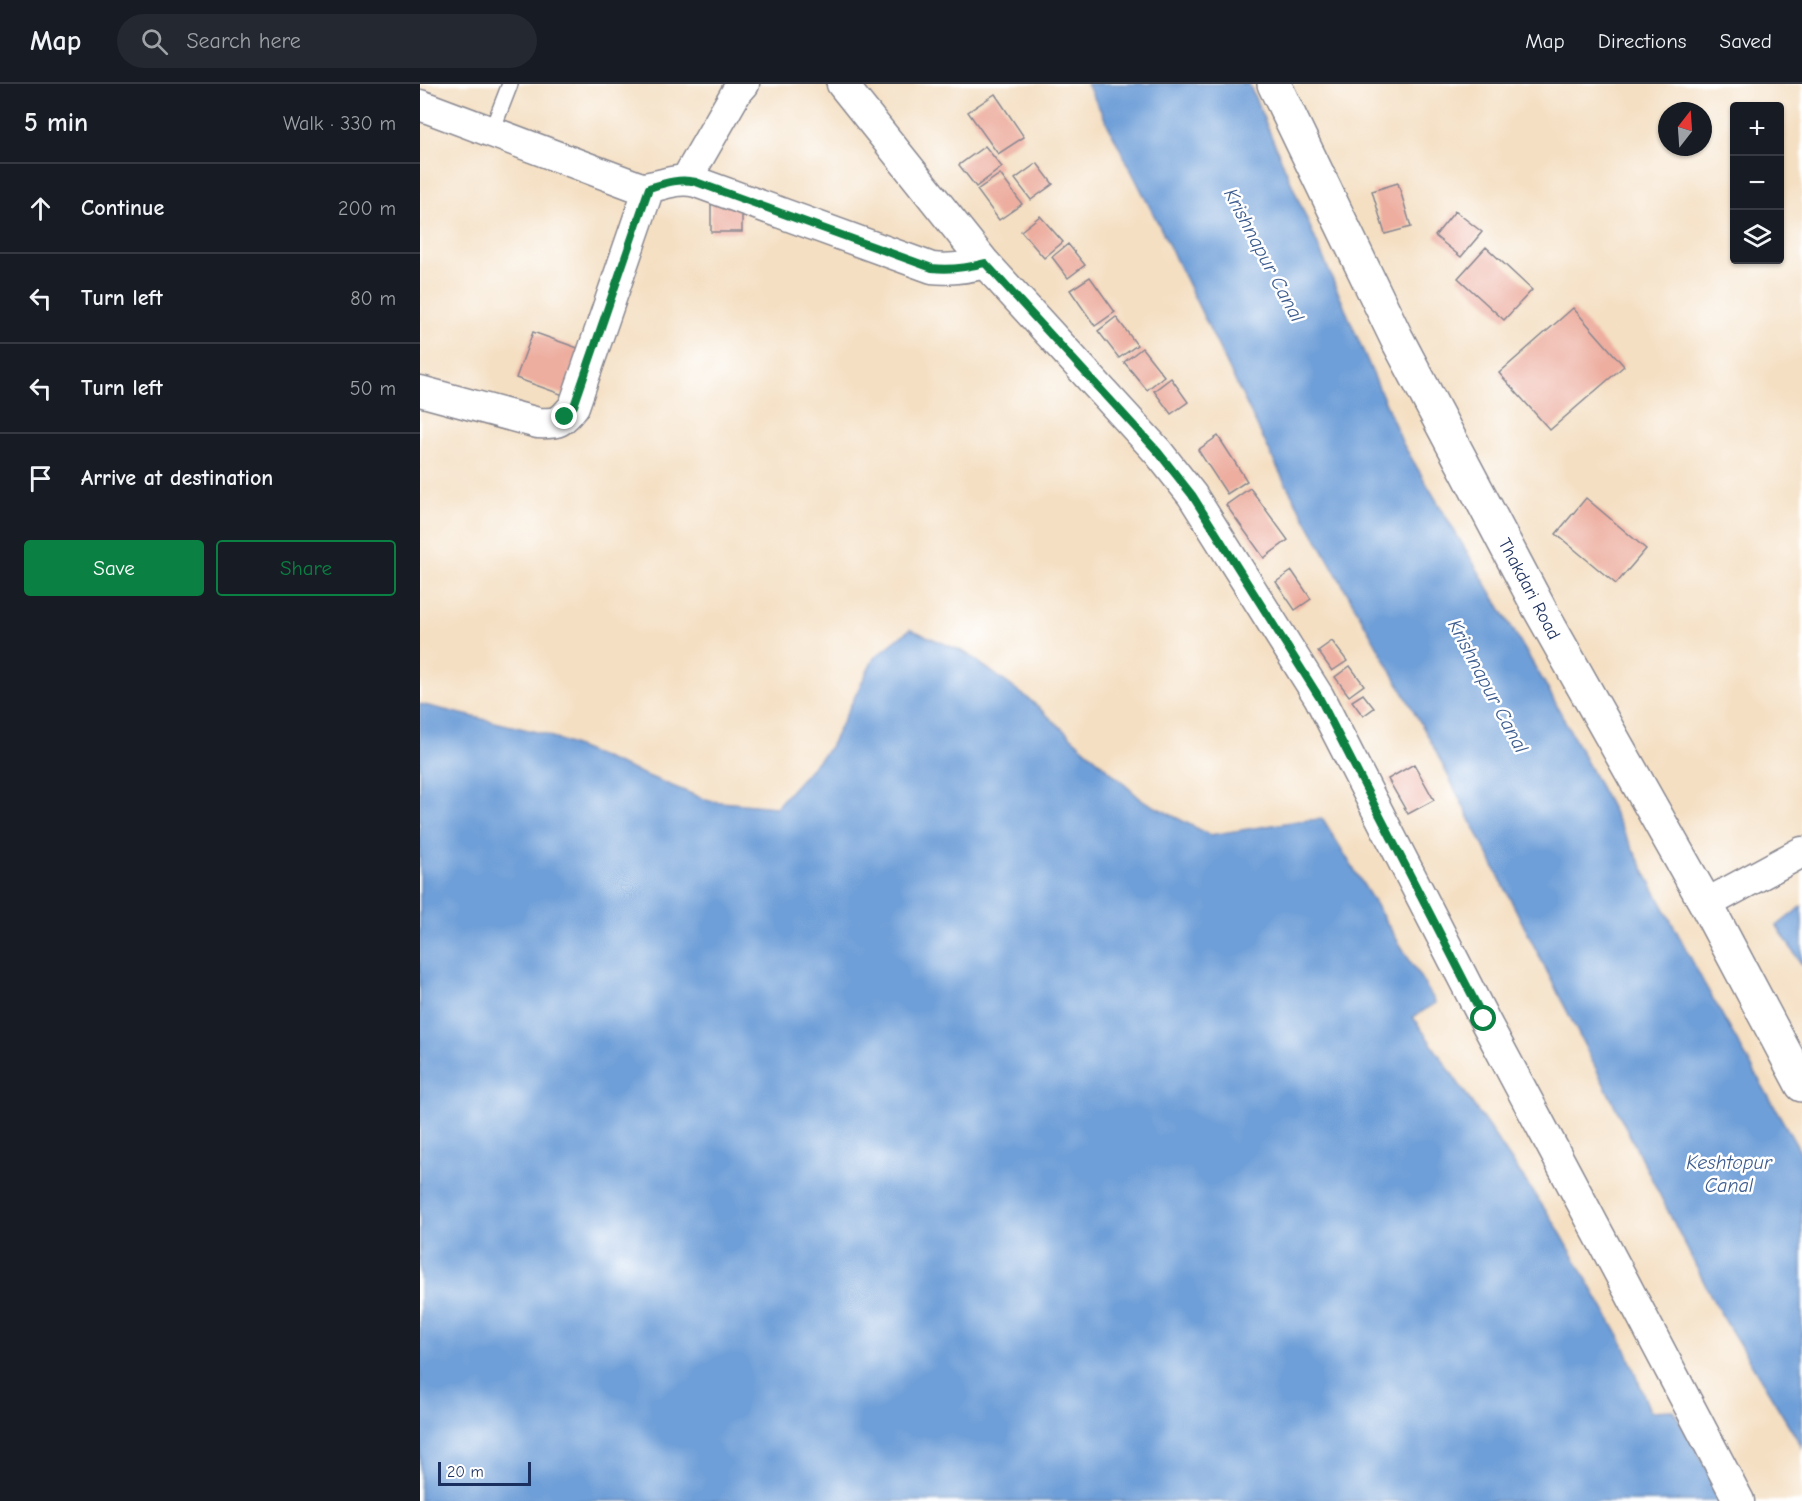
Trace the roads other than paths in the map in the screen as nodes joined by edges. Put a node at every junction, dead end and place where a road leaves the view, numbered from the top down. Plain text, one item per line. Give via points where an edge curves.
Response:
1 (510, 84) edge
2 (744, 84) edge
3 (842, 84) edge
4 (1274, 84) edge
5 (420, 105) edge
6 (491, 133) junction
7 (686, 180) junction
8 (649, 188) junction
9 (985, 263) junction
10 (420, 391) edge
11 (1802, 852) edge
12 (1706, 904) junction
13 (1802, 1085) edge
14 (1739, 1501) edge

1 - 6 lane
2 - 7 street
3 - 9 street
4 - 12 street, Thakdari Road via 1396,339 1539,608
5 - 6 street
6 - 8 street
7 - 8 street
7 - 9 street via 932,268
8 - 10 street via 574,406 565,417 555,424 538,423
9 - 14 street via 1158,452 1192,495 1313,687
11 - 12 street
12 - 13 street, Thakdari Road

